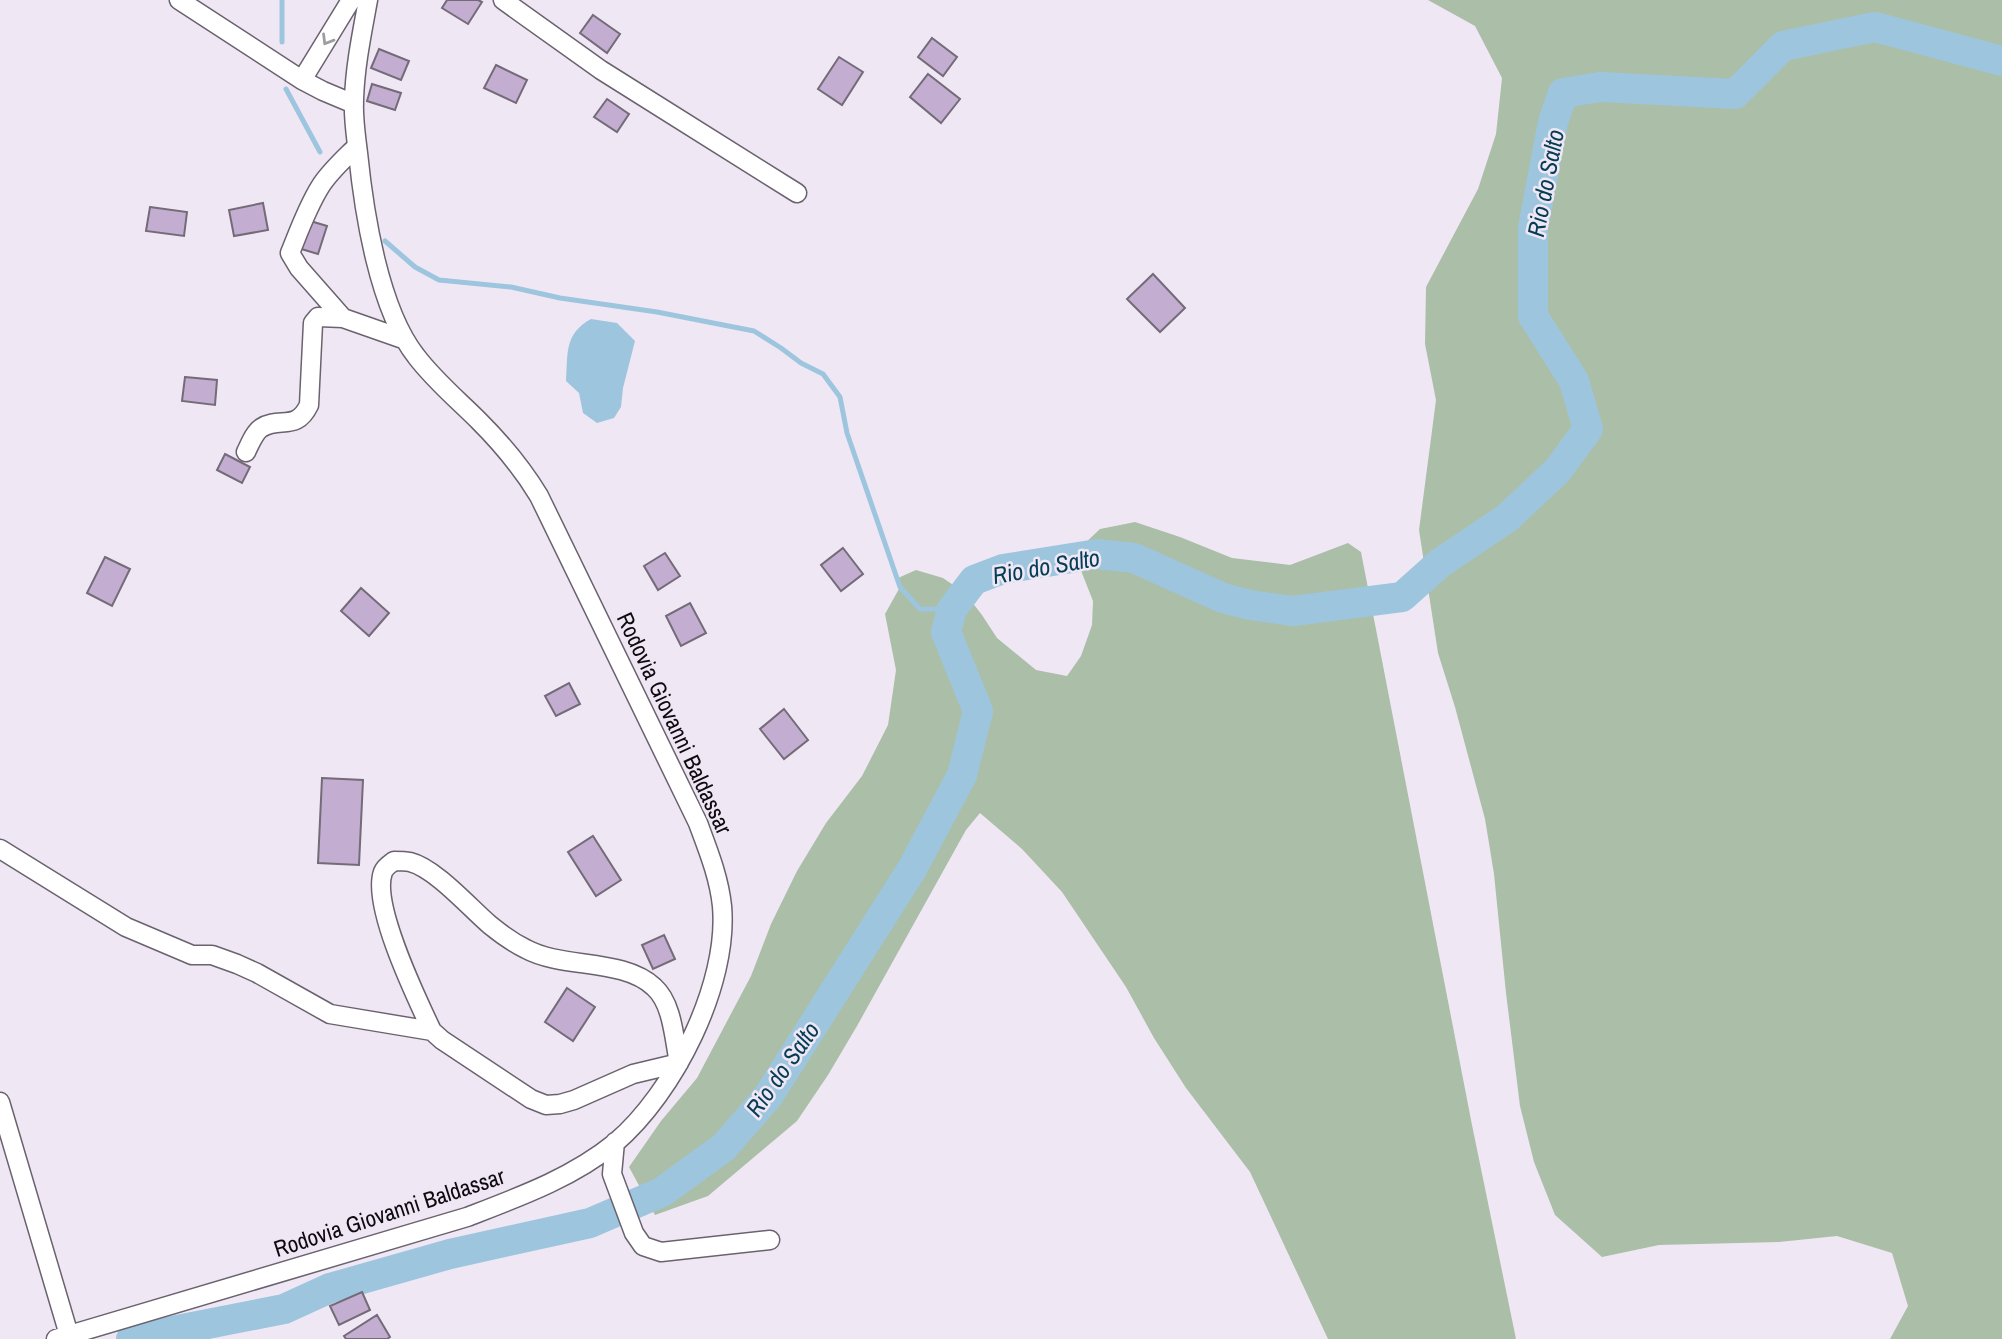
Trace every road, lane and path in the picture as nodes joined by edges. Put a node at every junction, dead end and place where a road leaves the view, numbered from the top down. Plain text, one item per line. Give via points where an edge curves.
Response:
1 (179, 0) edge
2 (351, 0) edge
3 (368, 0) edge
4 (503, 0) edge
5 (302, 80) junction
6 (354, 104) junction
7 (357, 146) junction
8 (797, 193) dead end
9 (343, 318) junction
10 (403, 339) junction
11 (246, 452) dead end
12 (0, 849) edge
13 (432, 1031) junction
14 (679, 1063) junction
15 (0, 1102) edge
16 (615, 1142) junction
17 (770, 1240) dead end
18 (63, 1337) edge

1 - 5 street
2 -> 5 street
3 - 6 street, Rodovia Giovanni Baldassar
4 - 8 street via 601,70
5 - 6 street
6 - 7 street, Rodovia Giovanni Baldassar
7 - 9 street via 320,186 290,253
7 - 10 street, Rodovia Giovanni Baldassar via 372,240
9 - 10 street
9 - 11 street via 318,317 313,323 309,405 304,415 259,429
10 - 14 street, Rodovia Giovanni Baldassar via 522,468 698,824 722,906 720,951 711,990
12 - 13 street via 126,927 192,955 212,955 247,968 330,1014
13 - 14 street via 546,1105 574,1100 633,1074
13 - 14 street via 408,980 385,911 381,884 384,869 394,860 412,862 439,878 493,927 528,950 625,971 652,985 668,1010
14 - 16 street, Rodovia Giovanni Baldassar via 656,1098
15 - 18 street
16 - 17 street via 612,1174 643,1247 661,1252
16 - 18 street, Rodovia Giovanni Baldassar via 553,1182 467,1217

